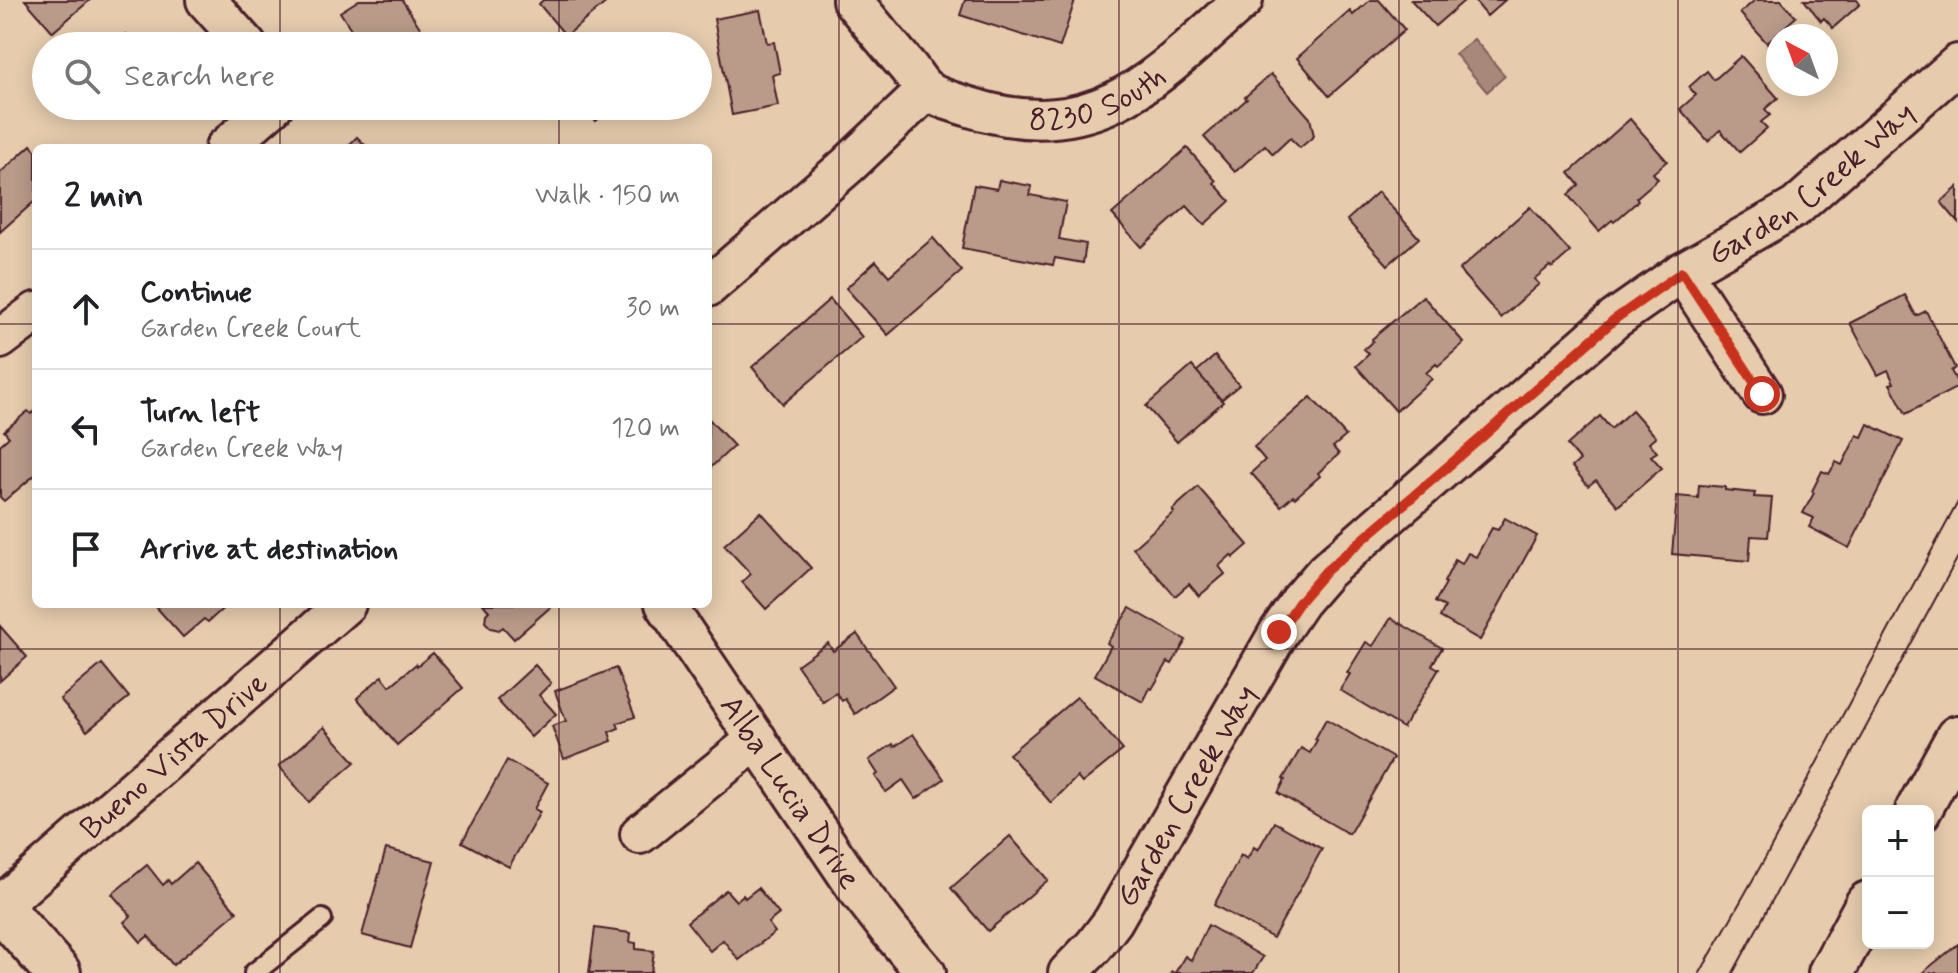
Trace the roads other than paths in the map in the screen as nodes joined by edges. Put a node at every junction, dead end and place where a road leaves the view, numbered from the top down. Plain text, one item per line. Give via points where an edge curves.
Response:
1 (206, 0) edge
2 (852, 0) edge
3 (1243, 0) edge
4 (235, 32) edge
5 (1958, 64) edge
6 (927, 90) junction
7 (257, 120) edge
8 (230, 144) edge
9 (1682, 272) junction
10 (712, 284) edge
11 (32, 315) edge
12 (0, 339) edge
13 (1762, 394) dead end
14 (341, 608) edge
15 (668, 608) edge
16 (1958, 738) edge
17 (757, 739) junction
18 (1921, 805) edge
19 (640, 834) dead end
20 (0, 906) edge
21 (1862, 915) edge
22 (322, 919) dead end
23 (58, 973) edge
24 (254, 973) edge
25 (926, 973) edge
26 (1068, 973) edge
27 (1831, 973) edge

1 - 4 street
2 - 6 street
3 - 6 street, 8230 South via 1159,74 1090,113 1009,118
5 - 9 street, Garden Creek Way via 1796,207
6 - 10 street
7 - 8 street
9 - 13 street
9 - 26 street, Garden Creek Way via 1615,319 1326,571 1279,632 1113,921
11 - 12 street
14 - 20 street, Bueno Vista Drive
15 - 17 street, Alba Lucia Drive
16 - 18 street
17 - 19 street
17 - 25 street, Alba Lucia Drive via 855,886
20 - 23 street
21 - 27 street
22 - 24 lane

